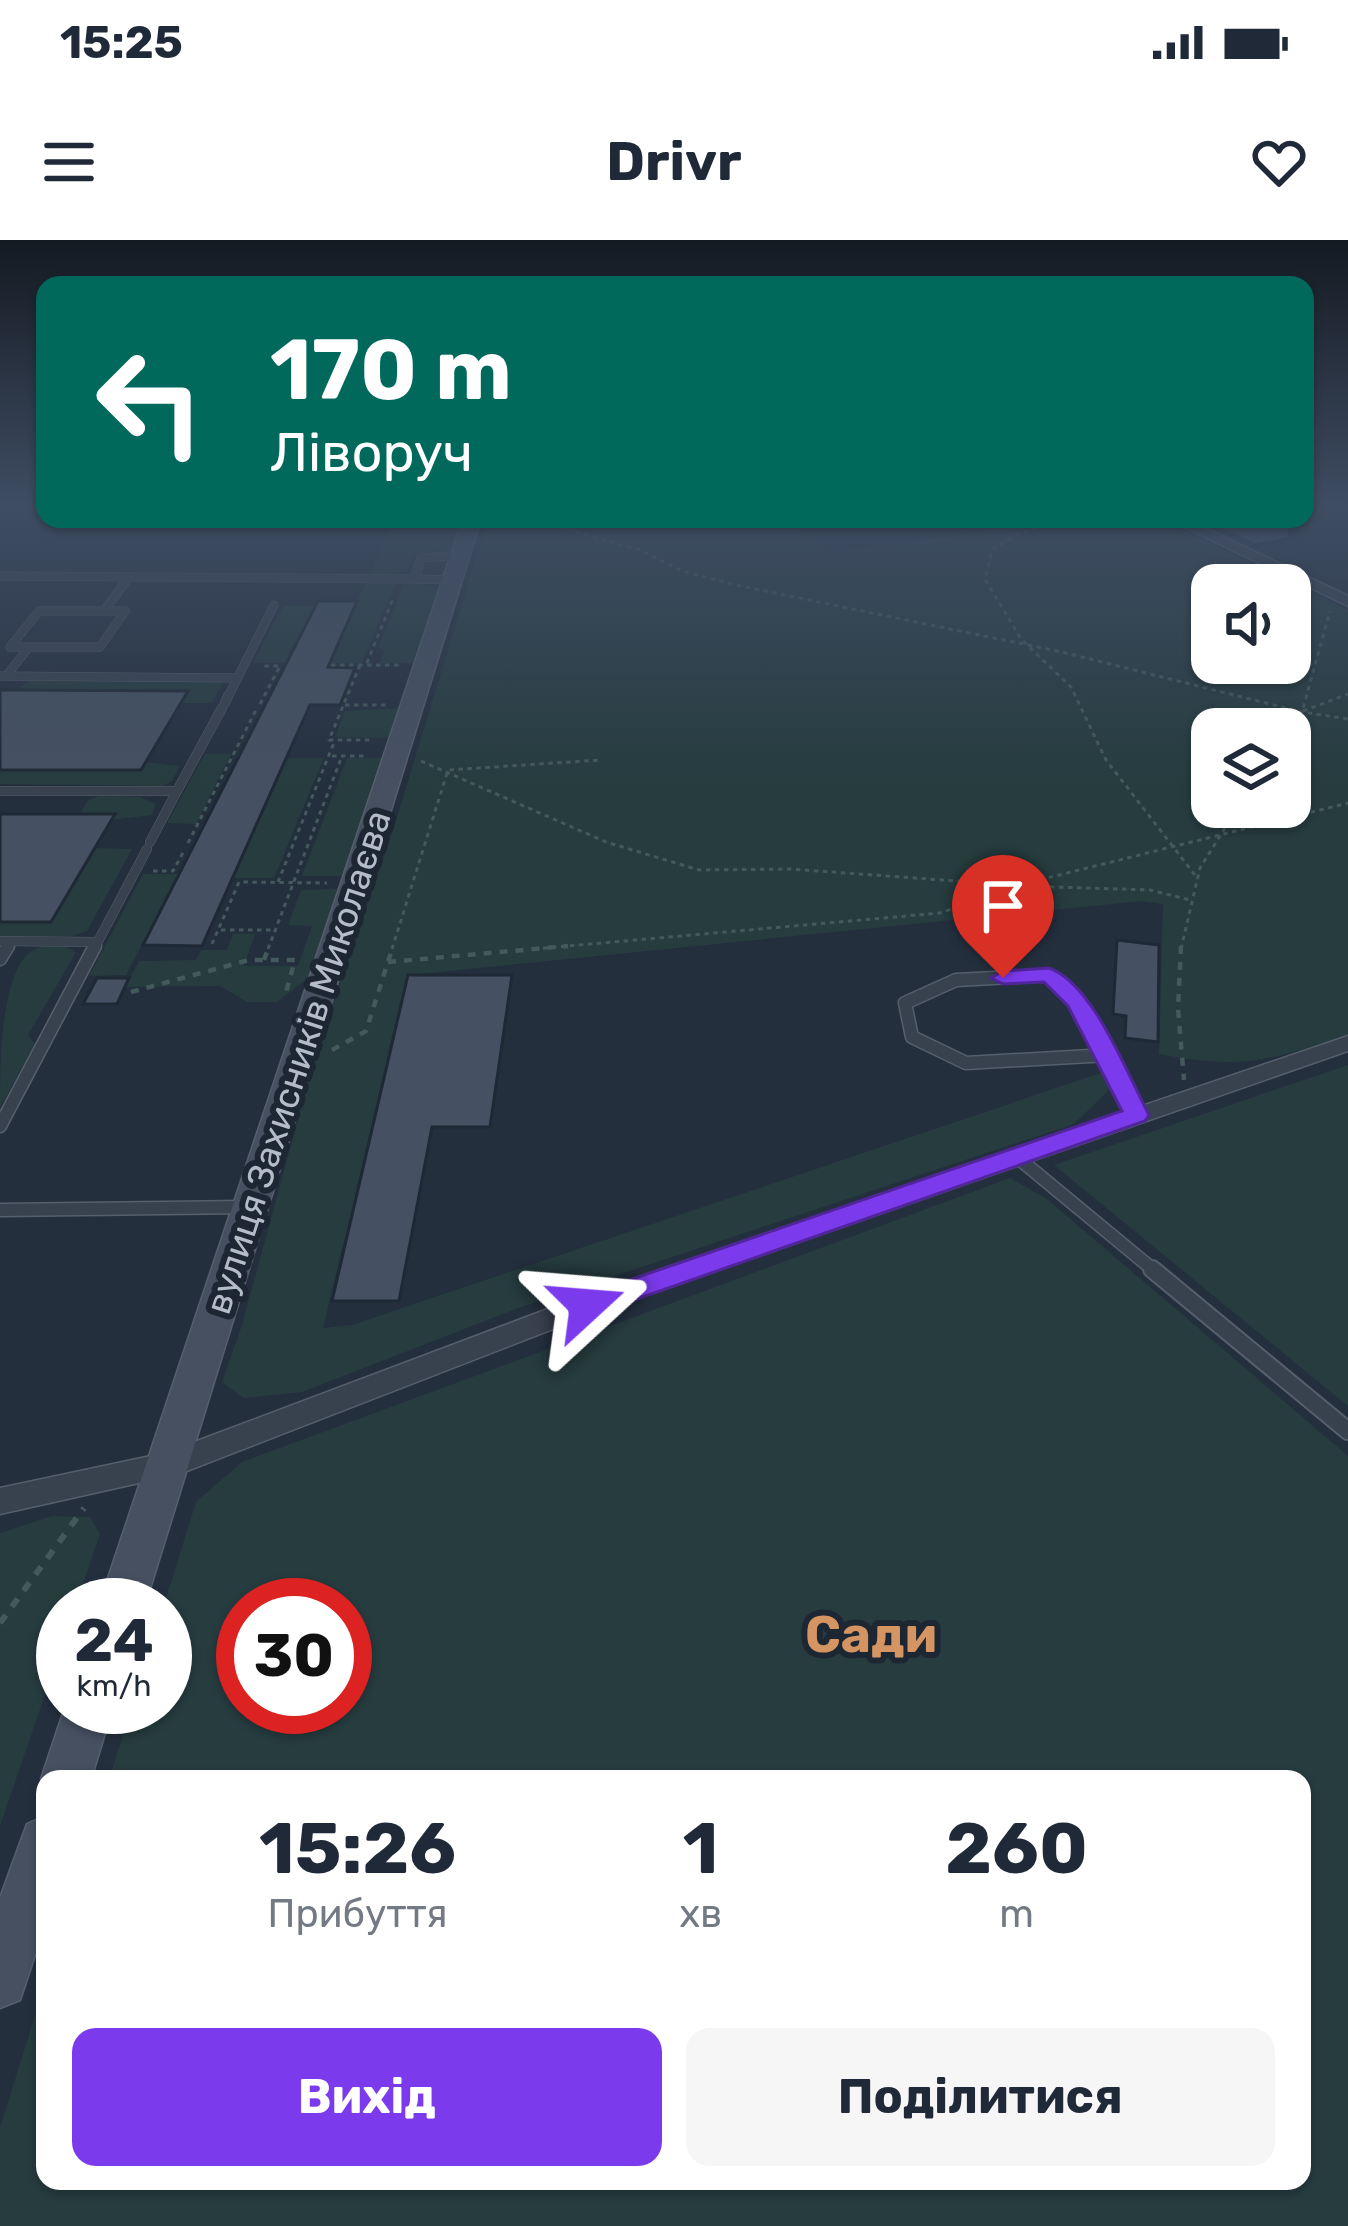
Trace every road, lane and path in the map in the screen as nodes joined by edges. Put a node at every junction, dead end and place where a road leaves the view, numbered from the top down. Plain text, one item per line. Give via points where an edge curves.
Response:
1 (115, 597) edge
2 (393, 597) edge
3 (447, 597) edge
4 (796, 597) edge
5 (994, 597) edge
6 (1341, 598) edge
7 (274, 605) dead end
8 (104, 611) junction
9 (1024, 646) junction
10 (29, 647) junction
11 (332, 665) dead end
12 (363, 665) junction
13 (280, 666) dead end
14 (427, 666) junction
15 (3, 676) edge
16 (238, 678) junction
17 (1348, 694) edge
18 (345, 705) junction
19 (414, 705) junction
20 (1285, 708) edge
21 (1303, 708) edge
22 (1311, 708) edge
23 (1311, 713) edge
24 (1348, 719) edge
25 (335, 740) junction
26 (400, 750) junction
27 (329, 756) junction
28 (342, 756) junction
29 (601, 760) dead end
30 (448, 770) junction
31 (0, 791) edge
32 (177, 791) junction
33 (1348, 803) edge
34 (1220, 828) edge
35 (1213, 836) junction
36 (1172, 846) junction
37 (173, 871) dead end
38 (1198, 879) junction
39 (278, 882) junction
40 (294, 883) junction
41 (357, 883) junction
42 (1015, 886) junction
43 (1190, 900) junction
44 (218, 930) junction
45 (275, 930) junction
46 (5, 941) edge
47 (98, 942) junction
48 (212, 944) dead end
49 (0, 958) edge
50 (264, 960) junction
51 (388, 962) junction
52 (131, 992) dead end
53 (320, 999) junction
54 (1348, 1043) edge
55 (1108, 1055) junction
56 (299, 1062) junction
57 (1186, 1098) junction
58 (1136, 1115) junction
59 (0, 1126) edge
60 (1017, 1156) junction
61 (248, 1207) junction
62 (0, 1210) edge
63 (1348, 1431) edge
64 (168, 1465) junction
65 (105, 1479) junction
66 (0, 1502) edge
67 (131, 1578) edge
68 (0, 1623) edge
69 (80, 1734) edge
70 (68, 1770) edge
71 (36, 1869) edge
72 (0, 1979) edge

1 - 8 lane
2 - 12 path
3 - 14 street, вулиця Захисників Миколаєва
4 - 9 path
5 - 9 path
6 - 21 path
7 - 16 lane
8 - 10 lane via 39,611 10,647
8 - 10 lane via 125,611 100,646
9 - 20 path
9 - 36 path via 1071,687 1074,706
10 - 15 lane
11 - 12 path
12 - 14 path
12 - 18 path
13 - 37 path
14 - 19 street, вулиця Захисників Миколаєва
15 - 16 lane
16 - 32 lane
17 - 22 path
18 - 19 path
18 - 25 path
19 - 26 street, вулиця Захисників Миколаєва
23 - 24 path
25 - 26 path
25 - 27 path
26 - 28 path
26 - 30 path
26 - 41 street, вулиця Захисників Миколаєва
27 - 28 path
27 - 39 path
28 - 40 path
29 - 30 path
30 - 42 path via 606,842 699,870
30 - 51 path
31 - 32 lane
32 - 47 lane
33 - 35 path
34 - 35 path
35 - 36 path
35 - 38 path
36 - 38 path
36 - 42 path
38 - 43 path
39 - 40 path
39 - 44 path via 239,882
40 - 41 path
40 - 45 path
41 - 53 street, вулиця Захисників Миколаєва
42 - 43 path via 1150,890
42 - 51 path via 940,913
43 - 57 path via 1174,1006
44 - 45 path
44 - 48 path
45 - 50 path
46 - 47 lane
46 - 49 lane
47 - 59 lane
50 - 52 path
50 - 53 path via 295,960 286,992
51 - 56 path via 366,1031
53 - 56 street, вулиця Захисників Миколаєва
54 - 57 street
55 - 55 lane via 1078,1003 1049,975 956,980 905,1004 912,1037 966,1063
55 - 58 lane
56 - 61 street, вулиця Захисників Миколаєва
57 - 58 street
58 - 60 street
60 - 63 lane
60 - 64 street via 587,1305
61 - 62 lane
61 - 64 street, вулиця Захисників Миколаєва
64 - 65 street
64 - 67 street, вулиця Захисників Миколаєва
65 - 66 street
65 - 68 path
69 - 70 street
71 - 72 street

